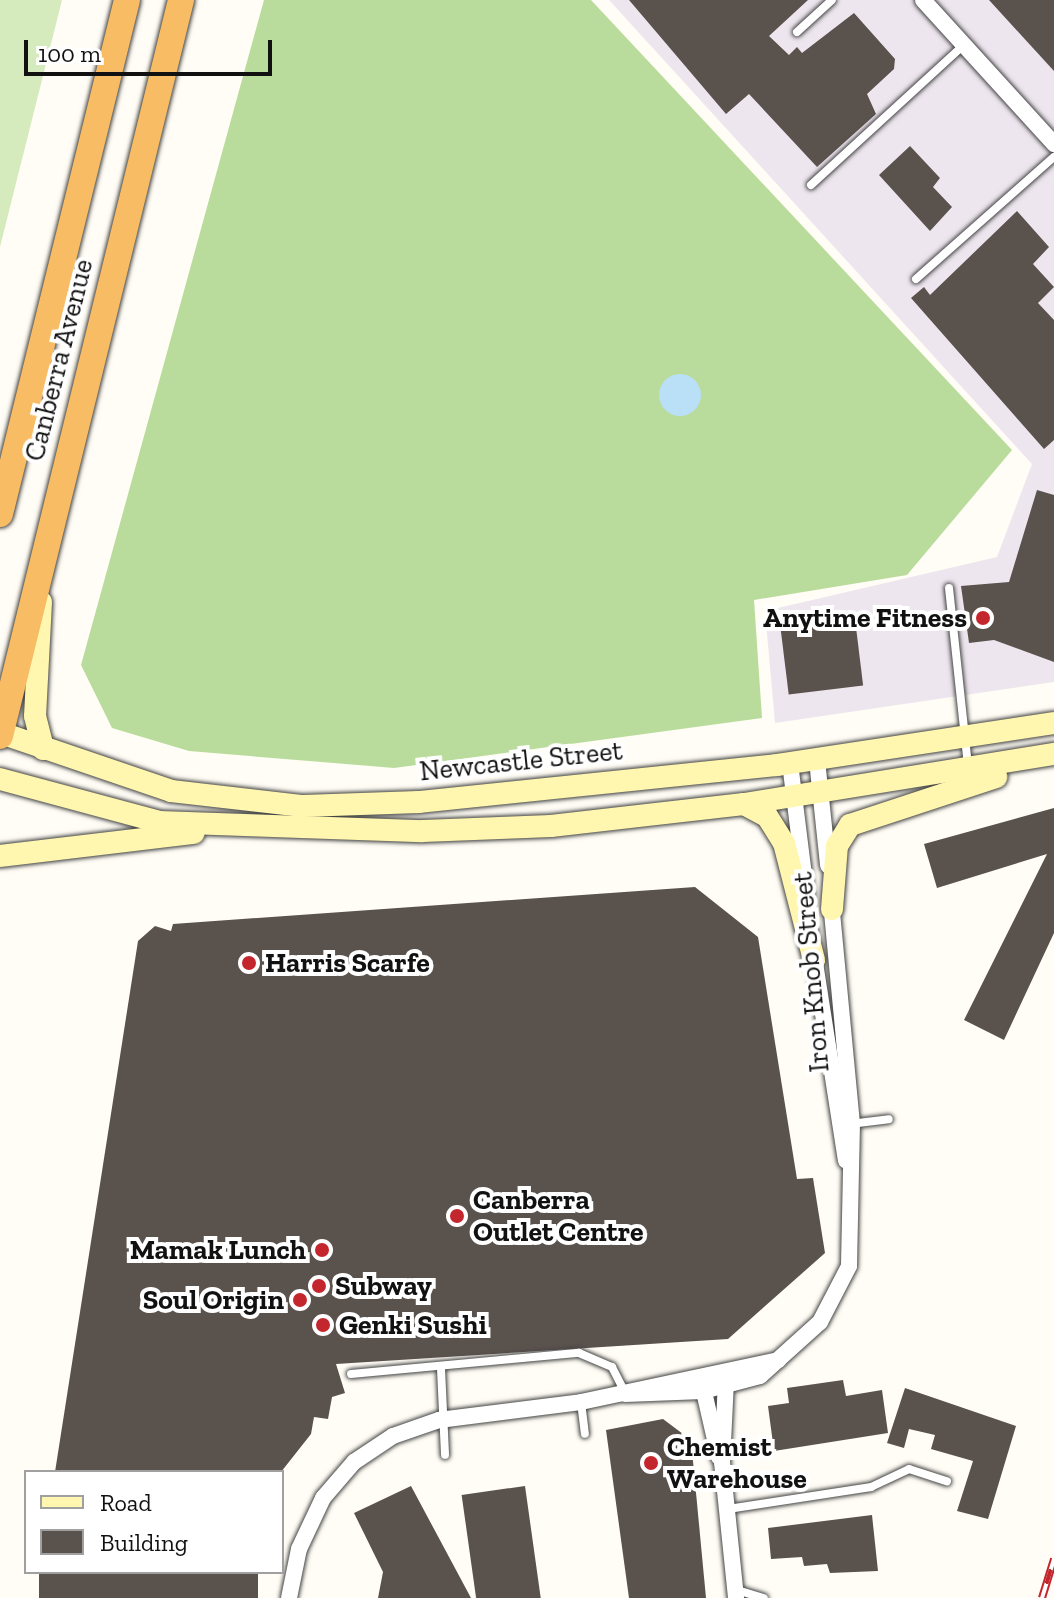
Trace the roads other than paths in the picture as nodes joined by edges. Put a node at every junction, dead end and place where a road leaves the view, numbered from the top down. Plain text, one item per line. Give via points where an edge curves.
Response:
1 (127, 0) edge
2 (181, 0) edge
3 (832, 0) edge
4 (923, 0) edge
5 (797, 32) dead end
6 (964, 45) junction
7 (1054, 144) edge
8 (1054, 157) edge
9 (811, 185) dead end
10 (916, 279) dead end
11 (0, 514) edge
12 (42, 572) junction
13 (949, 588) dead end
14 (1054, 723) edge
15 (0, 734) edge
16 (964, 734) junction
17 (43, 749) junction
18 (1054, 756) edge
19 (817, 760) junction
20 (790, 763) junction
21 (969, 770) junction
22 (0, 779) edge
23 (821, 793) junction
24 (794, 797) junction
25 (744, 804) junction
26 (218, 829) junction
27 (0, 856) edge
28 (832, 909) junction
29 (814, 960) junction
30 (889, 1119) dead end
31 (844, 1125) junction
32 (441, 1369) junction
33 (351, 1374) dead end
34 (725, 1380) junction
35 (702, 1383) junction
36 (625, 1394) junction
37 (581, 1402) junction
38 (439, 1420) junction
39 (585, 1434) dead end
40 (445, 1455) dead end
41 (722, 1462) junction
42 (947, 1481) dead end
43 (728, 1509) junction
44 (736, 1594) edge
45 (289, 1598) edge
46 (764, 1598) edge

1 - 11 highway, Canberra Avenue
2 - 12 highway, Canberra Avenue
3 - 5 lane
4 - 6 street
6 - 7 street
6 - 9 lane
8 - 10 lane
12 - 15 highway, Canberra Avenue
12 - 17 main road via 35,716
13 - 16 lane
14 - 16 main road, Newcastle Street
15 - 17 main road, Newcastle Street
16 - 19 main road, Newcastle Street
16 - 21 lane
17 - 20 main road, Newcastle Street via 171,791 303,806 419,802
18 - 21 main road
18 - 28 main road via 850,825 837,846
19 - 20 main road, Newcastle Street
19 - 23 street, Iron Knob Street
20 - 24 street, Iron Knob Street
21 - 23 main road
22 - 26 main road via 73,804
23 - 24 main road
23 - 28 street, Iron Knob Street
24 - 25 main road
24 - 29 street, Iron Knob Street
25 - 26 main road via 551,826
25 - 29 main road via 767,816 784,843
26 - 27 main road
28 - 31 street, Iron Knob Street
29 - 31 street, Iron Knob Street
30 - 31 lane
31 - 34 street, Iron Knob Street via 852,1180 849,1266 820,1322 779,1360
32 - 33 lane
32 - 36 lane via 598,1355
32 - 38 lane
34 - 35 street, Iron Knob Street
34 - 41 street
35 - 36 street, Iron Knob Street
35 - 41 street
36 - 37 street, Iron Knob Street
37 - 38 street, Iron Knob Street
37 - 39 lane
38 - 40 lane
38 - 45 street, Iron Knob Street via 393,1436 338,1478 304,1535
41 - 43 street
42 - 43 lane via 909,1469 871,1487
43 - 44 street
44 - 46 lane

